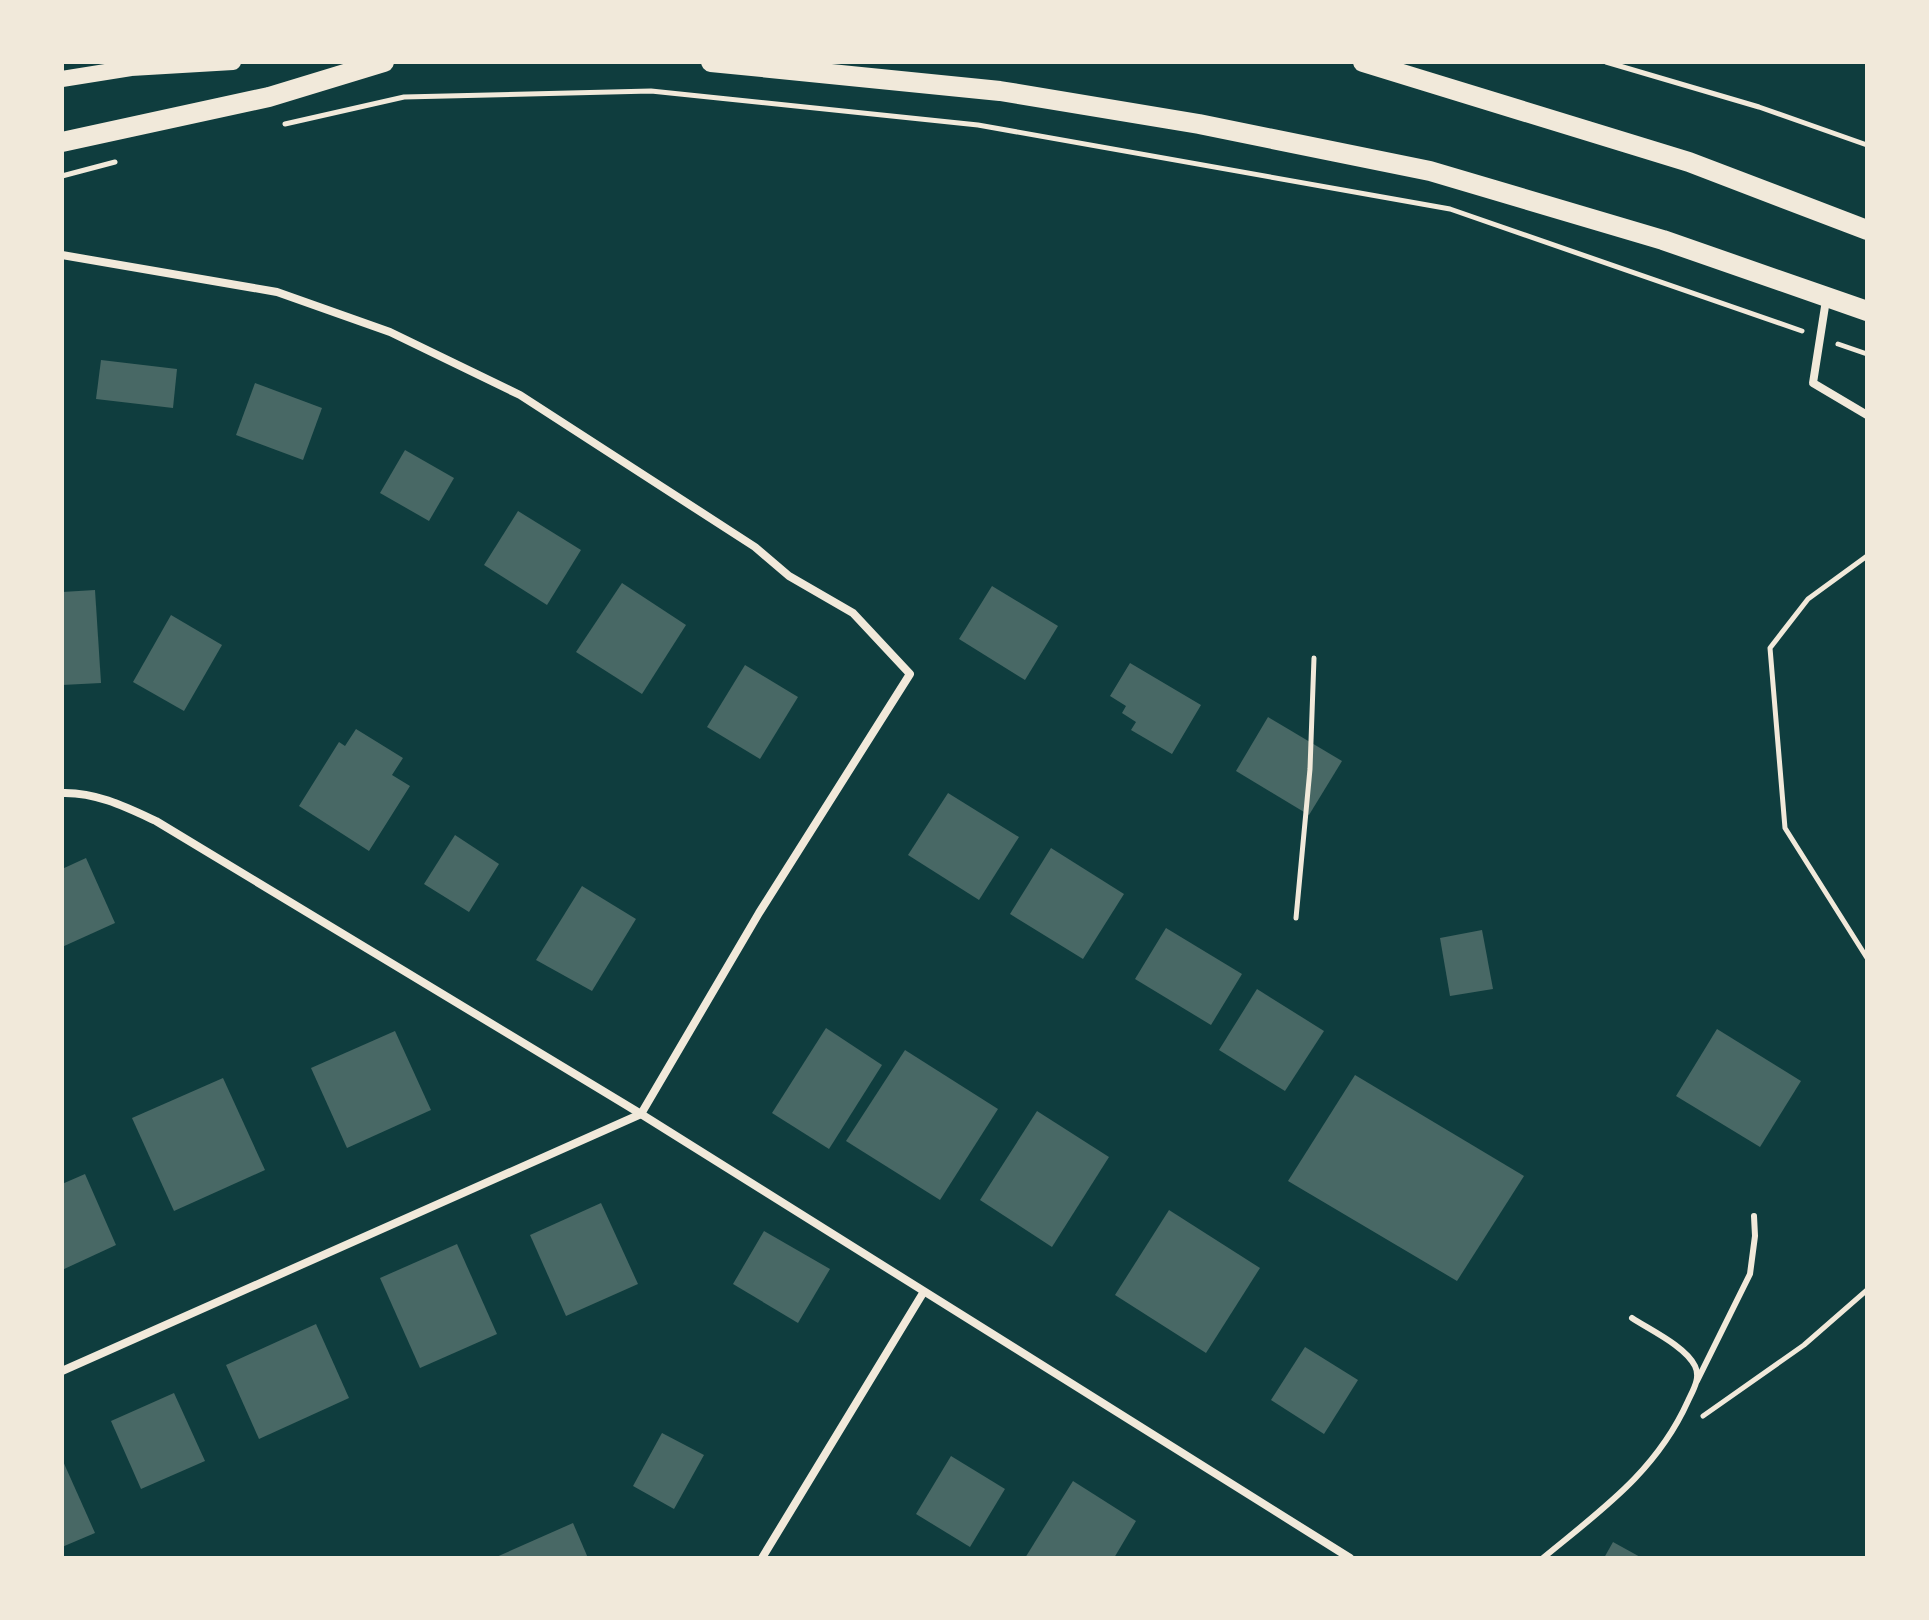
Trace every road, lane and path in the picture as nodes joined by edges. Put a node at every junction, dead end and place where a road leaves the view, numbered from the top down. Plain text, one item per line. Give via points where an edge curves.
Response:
1 (233, 62) edge
2 (384, 62) edge
3 (711, 62) edge
4 (1363, 62) edge
5 (1606, 62) edge
6 (62, 79) edge
7 (281, 124) dead end
8 (62, 142) edge
9 (1867, 145) edge
10 (128, 159) dead end
11 (62, 176) edge
12 (1867, 230) edge
13 (62, 255) edge
14 (1826, 297) junction
15 (1867, 311) edge
16 (1807, 333) dead end
17 (1837, 343) dead end
18 (1867, 354) edge
19 (1867, 415) edge
20 (1867, 556) edge
21 (1314, 658) dead end
22 (62, 793) edge
23 (1296, 918) dead end
24 (1867, 958) edge
25 (641, 1114) junction
26 (1754, 1216) dead end
27 (1867, 1290) edge
28 (923, 1293) junction
29 (1632, 1318) dead end
30 (62, 1371) edge
31 (1697, 1381) junction
32 (1670, 1437) junction
33 (762, 1558) edge
34 (1350, 1558) edge
35 (1543, 1558) edge

1 - 6 main road via 131,68
2 - 8 main road via 269,97
3 - 14 main road via 1000,91 1430,171 1663,240
4 - 12 main road via 1689,162
5 - 9 path
7 - 16 path via 404,97 651,91 978,125 1450,209
10 - 11 path
13 - 25 street via 277,292 390,332 520,395 755,547 789,576 853,613 910,674 759,913
14 - 15 main road
14 - 19 street via 1813,383
17 - 18 path
20 - 24 path via 1808,599 1770,648 1785,828
21 - 23 path
22 - 25 street via 120,804 156,821
25 - 28 street
25 - 30 street
26 - 31 lane via 1750,1274
27 - 32 path via 1804,1345
28 - 33 street
28 - 34 street
29 - 31 lane via 1675,1345 1695,1366
31 - 32 lane
32 - 35 lane via 1652,1463

